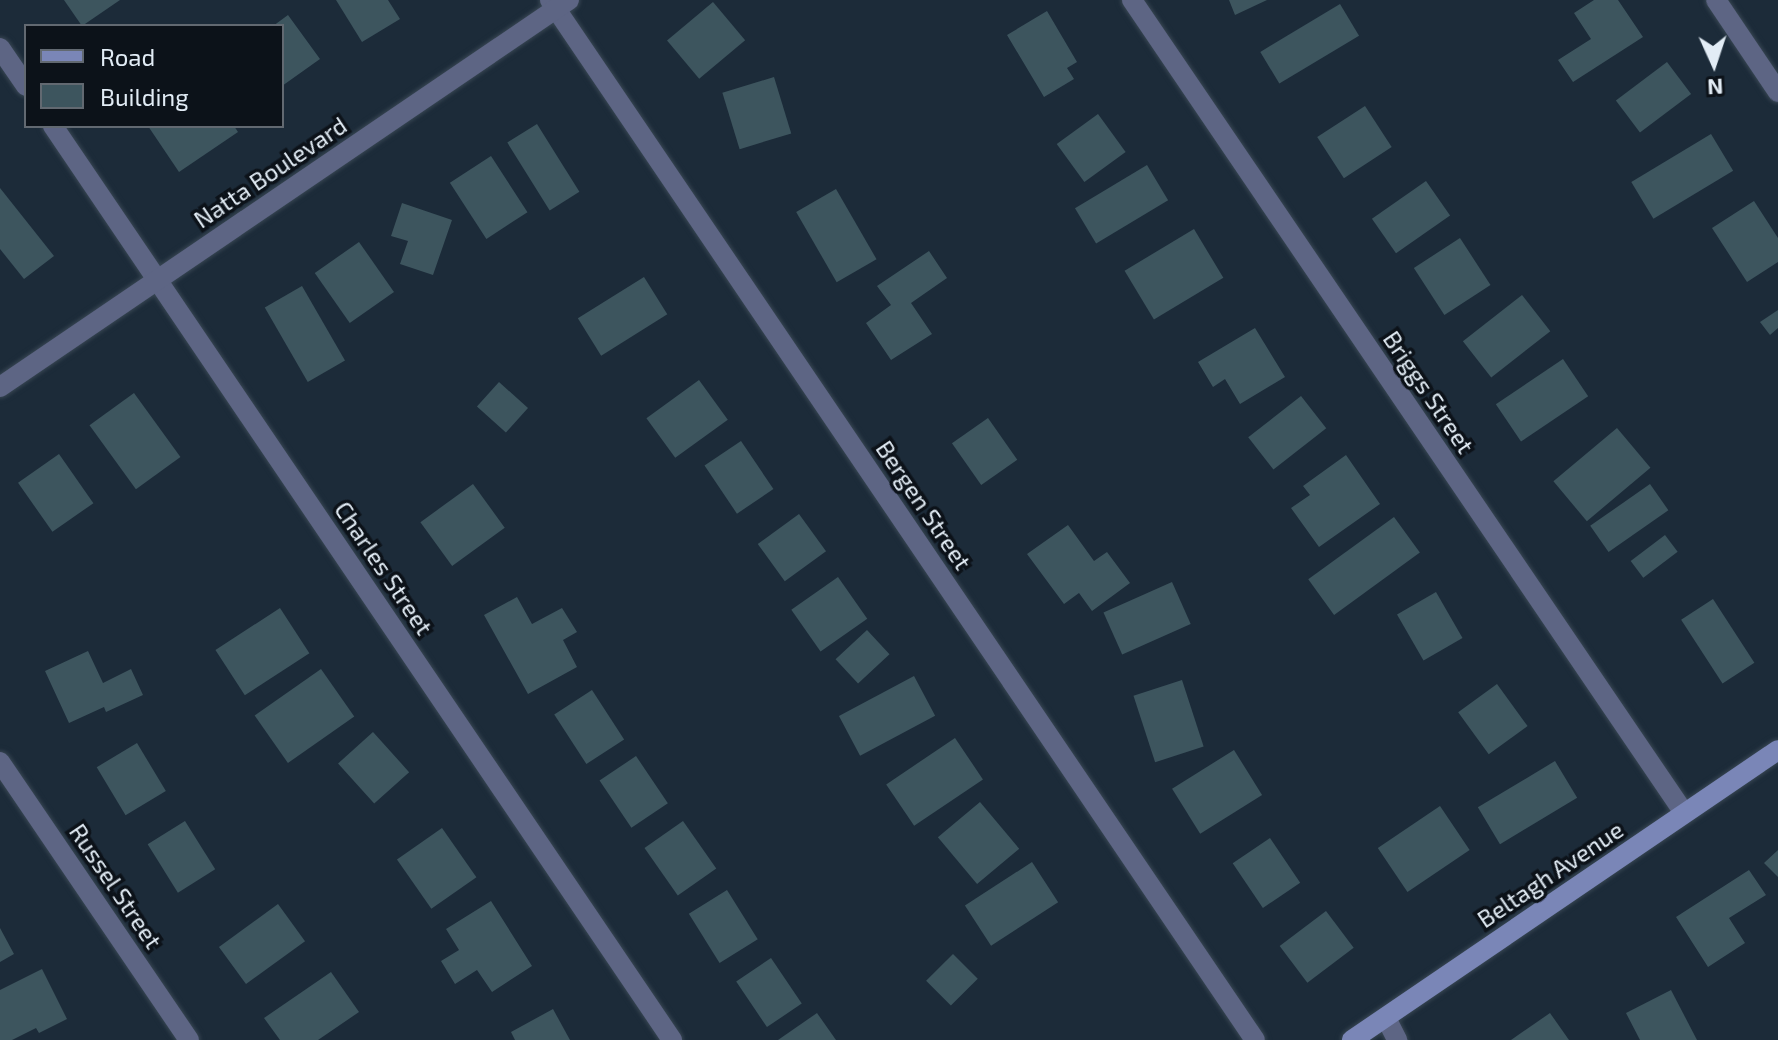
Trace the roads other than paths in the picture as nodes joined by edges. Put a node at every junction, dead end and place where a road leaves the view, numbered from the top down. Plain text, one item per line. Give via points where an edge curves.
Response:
1 (1132, 0) edge
2 (1716, 0) edge
3 (558, 3) edge
4 (0, 48) edge
5 (24, 83) edge
6 (1778, 92) edge
7 (54, 128) edge
8 (158, 280) junction
9 (0, 387) edge
10 (1778, 750) edge
11 (0, 762) edge
12 (1684, 813) junction
13 (1386, 1018) junction
14 (189, 1040) edge
15 (672, 1040) edge
16 (1255, 1040) edge
17 (1352, 1040) edge
18 (1397, 1040) edge

1 - 12 street, Briggs Street
2 - 6 street
3 - 8 street, Natta Boulevard
3 - 16 street, Bergen Street
4 - 5 street
7 - 8 street, Charles Street
8 - 9 street, Natta Boulevard
8 - 15 street, Charles Street
10 - 12 street, Beltagh Avenue
11 - 14 street, Russel Street
12 - 13 street, Beltagh Avenue
13 - 17 street, Beltagh Avenue
13 - 18 street

